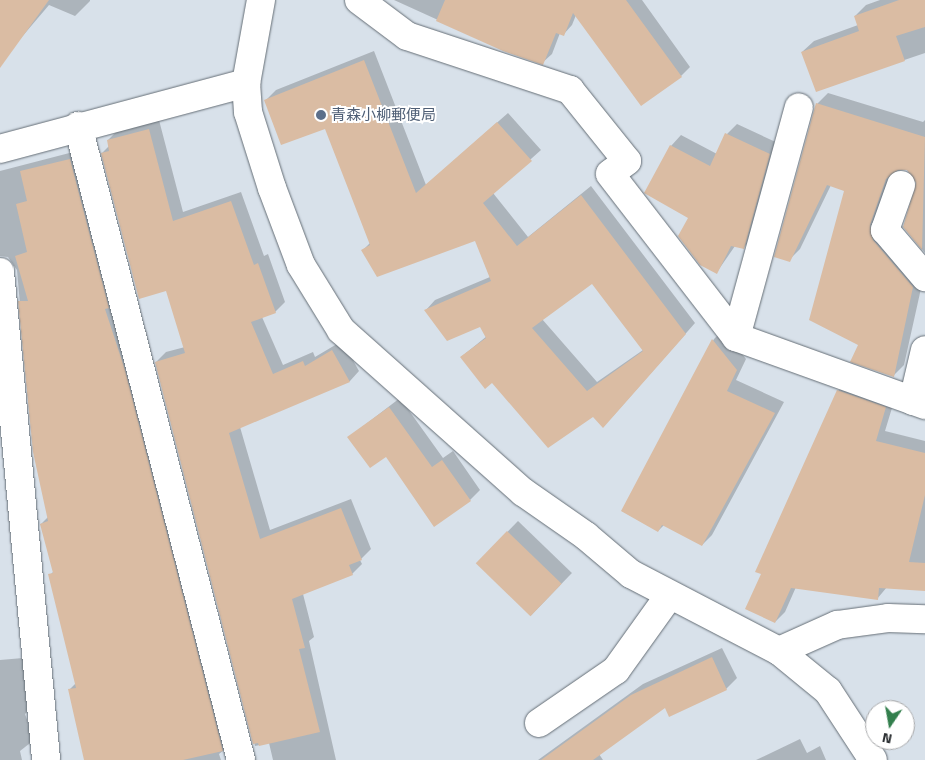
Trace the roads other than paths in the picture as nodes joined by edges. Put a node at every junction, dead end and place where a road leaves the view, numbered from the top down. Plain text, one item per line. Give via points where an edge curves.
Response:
1 (261, 0) edge
2 (359, 0) edge
3 (246, 83) junction
4 (798, 107) dead end
5 (78, 126) junction
6 (0, 150) edge
7 (901, 186) dead end
8 (0, 272) edge
9 (925, 277) edge
10 (736, 337) junction
11 (925, 350) edge
12 (919, 403) edge
13 (669, 596) junction
14 (925, 619) edge
15 (779, 651) junction
16 (539, 723) dead end
17 (46, 760) edge
18 (242, 760) edge
19 (873, 760) edge

1 - 3 street
2 - 10 street via 407,36 570,90 627,162 610,174
3 - 5 street
3 - 13 street via 248,112 301,265 341,330 523,492 586,536 632,574
4 - 10 street
5 - 6 street
5 - 18 street
7 - 9 street via 885,230
8 - 17 street
10 - 12 street
11 - 12 street
13 - 15 street
13 - 16 street via 616,670
14 - 15 street via 888,618 837,625
15 - 19 street via 828,691

